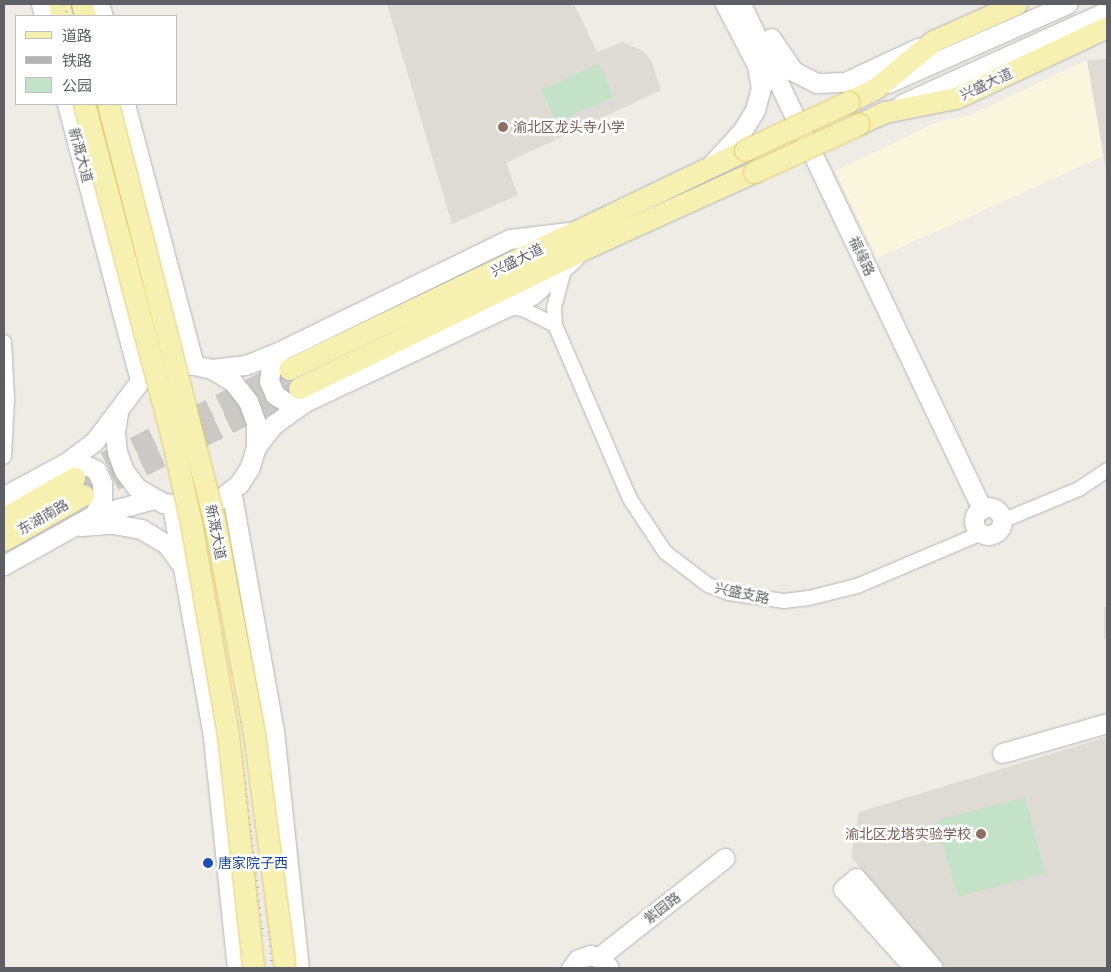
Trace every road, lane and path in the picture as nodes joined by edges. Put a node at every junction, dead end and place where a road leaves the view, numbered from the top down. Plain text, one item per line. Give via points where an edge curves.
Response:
1 (725, 4) edge
2 (741, 4) edge
3 (754, 4) edge
4 (1016, 4) edge
5 (1067, 4) edge
6 (1107, 10) edge
7 (1107, 27) edge
8 (1082, 39) junction
9 (1107, 39) edge
10 (933, 41) junction
11 (875, 89) junction
12 (67, 105) edge
13 (84, 105) edge
14 (108, 105) edge
15 (125, 105) edge
16 (885, 112) junction
17 (708, 168) junction
18 (581, 240) junction
19 (565, 266) junction
20 (175, 292) junction
21 (506, 307) junction
22 (121, 309) junction
23 (556, 325) junction
24 (4, 342) edge
25 (285, 360) junction
26 (194, 365) junction
27 (212, 369) junction
28 (140, 381) junction
29 (301, 396) junction
30 (118, 412) junction
31 (256, 447) junction
32 (4, 456) edge
33 (1107, 470) edge
34 (75, 478) junction
35 (231, 490) junction
36 (4, 496) edge
37 (154, 499) junction
38 (172, 506) junction
39 (982, 509) junction
40 (94, 515) junction
41 (4, 518) edge
42 (1002, 521) junction
43 (73, 526) junction
44 (982, 533) junction
45 (4, 540) edge
46 (245, 559) junction
47 (4, 565) edge
48 (185, 569) junction
49 (1107, 723) edge
50 (1002, 753) dead end
51 (725, 858) dead end
52 (604, 963) edge
53 (290, 966) edge
54 (243, 967) edge
55 (571, 967) edge
56 (914, 968) edge
57 (932, 968) edge

1 - 17 street via 757,65 761,88 755,110 742,132
2 - 39 street, 福缘路
3 - 10 street via 778,53 793,71 817,83 844,82
4 - 10 main road
5 - 11 street
6 - 16 street
7 - 8 main road, 兴盛大道
8 - 9 street
8 - 16 main road, 兴盛大道 via 956,98
10 - 11 main road
11 - 17 main road, 兴盛大道, bridge
12 - 22 street, 新溉大道
13 - 54 main road, 新溉大道, bridge via 172,437 191,523 228,735
14 - 53 main road, 新溉大道, bridge via 214,518 254,733
15 - 20 street
16 - 18 main road, 兴盛大道, bridge via 754,172
17 - 18 main road, 兴盛大道
18 - 19 street
18 - 25 main road, 兴盛大道
18 - 29 main road, 兴盛大道
19 - 21 street via 532,295
19 - 23 street via 554,308
20 - 22 street via 173,309 163,321 148,326 133,322
20 - 26 street
21 - 23 street via 528,311
21 - 29 street
22 - 28 street, 新溉大道
23 - 44 street, 兴盛支路 via 630,499 665,552 708,585 729,593 784,601 809,598 857,586
24 - 32 street via 7,399
25 - 27 street
25 - 29 street via 271,365 269,382 276,395 288,403
26 - 27 street
26 - 28 street via 174,365
27 - 31 street via 233,382 248,401 256,423
28 - 30 street
29 - 31 street
30 - 34 street via 94,442
30 - 37 street via 117,452 124,471 137,488
31 - 35 street via 250,467
33 - 42 street via 1079,489
34 - 36 street
34 - 40 street via 82,463 96,470 102,483 102,500
34 - 41 main road, 东湖南路
34 - 45 main road, 东湖南路
35 - 38 street via 220,498 197,506
35 - 46 street, 新溉大道
37 - 38 street
37 - 40 street via 121,505
38 - 48 street, 新溉大道
39 - 42 street via 994,508
39 - 44 street via 974,520 976,529
40 - 43 street
42 - 44 street via 998,532
43 - 47 street
43 - 48 street via 113,524 141,529 166,544
46 - 48 street via 221,543 202,547 192,555
46 - 53 street, 新溉大道 via 274,731
48 - 54 street, 新溉大道 via 213,737
49 - 50 street
51 - 52 street, 紫园路
52 - 55 street via 583,956
56 - 57 street via 849,884

